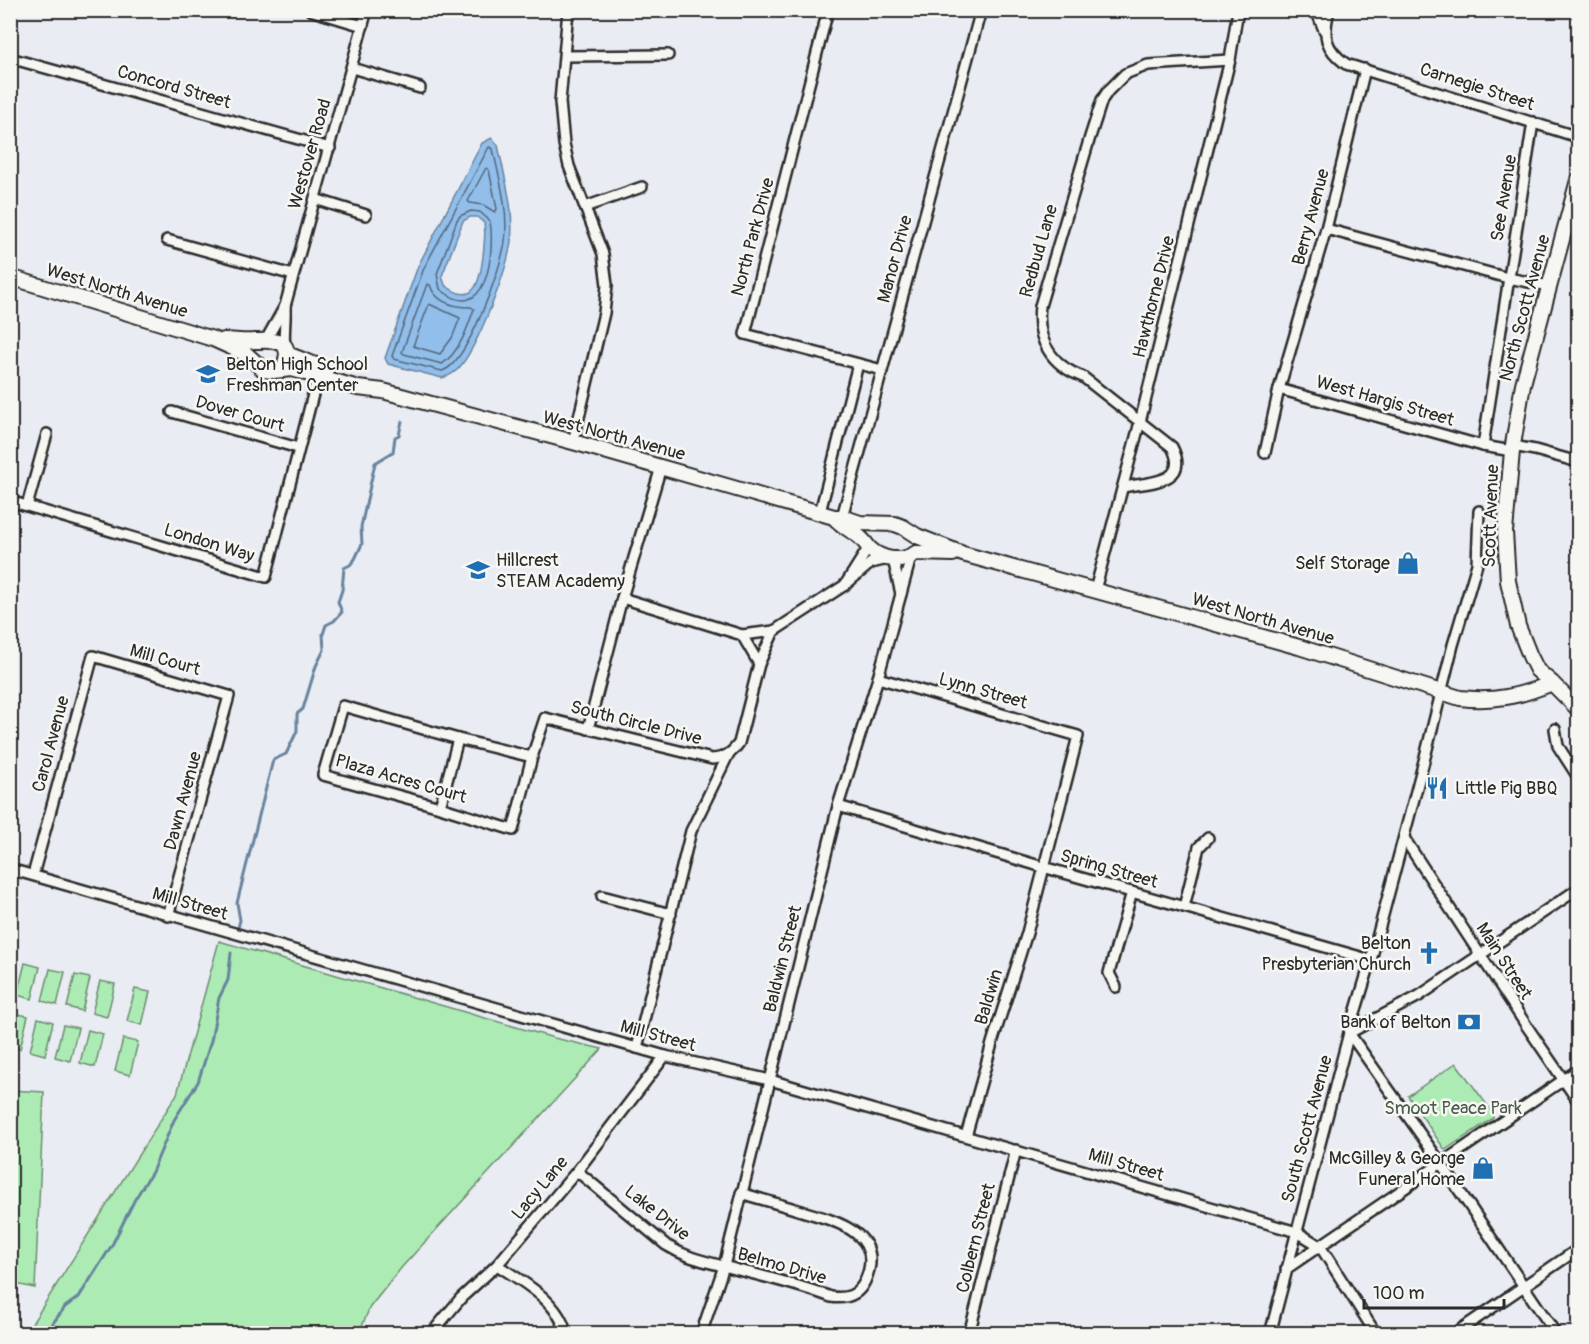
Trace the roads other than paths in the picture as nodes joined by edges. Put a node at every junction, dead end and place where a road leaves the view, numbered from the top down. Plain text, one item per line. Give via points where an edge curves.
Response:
1 (310, 10) edge
2 (367, 10) edge
3 (568, 10) edge
4 (828, 10) edge
5 (981, 10) edge
6 (1238, 10) edge
7 (1316, 10) edge
8 (1329, 10) edge
9 (363, 26) junction
10 (1324, 30) junction
11 (668, 55) dead end
12 (565, 56) junction
13 (10, 58) edge
14 (1230, 60) junction
15 (352, 68) junction
16 (1365, 69) junction
17 (420, 88) dead end
18 (1533, 122) junction
19 (1578, 137) edge
20 (330, 148) junction
21 (1578, 180) edge
22 (642, 188) dead end
23 (315, 199) junction
24 (585, 207) junction
25 (366, 215) dead end
26 (1326, 230) junction
27 (167, 240) dead end
28 (293, 275) junction
29 (10, 277) edge
30 (1508, 278) junction
31 (1549, 286) junction
32 (285, 306) junction
33 (213, 339) junction
34 (266, 340) junction
35 (286, 351) junction
36 (257, 363) junction
37 (858, 364) junction
38 (278, 370) junction
39 (882, 370) junction
40 (318, 375) junction
41 (1279, 388) junction
42 (383, 391) junction
43 (172, 412) dead end
44 (1140, 422) junction
45 (47, 434) dead end
46 (573, 442) junction
47 (1483, 446) junction
48 (298, 448) junction
49 (1512, 449) junction
50 (1265, 453) dead end
51 (1578, 462) edge
52 (661, 467) junction
53 (1123, 487) junction
54 (10, 501) edge
55 (27, 506) junction
56 (1479, 511) dead end
57 (820, 512) junction
58 (838, 517) junction
59 (873, 524) junction
60 (917, 536) junction
61 (868, 545) junction
62 (963, 554) junction
63 (913, 555) junction
64 (891, 559) junction
65 (845, 585) junction
66 (1095, 590) junction
67 (901, 594) junction
68 (622, 598) junction
69 (774, 631) junction
70 (742, 635) junction
71 (93, 656) joint
72 (759, 664) junction
73 (878, 678) junction
74 (1552, 682) junction
75 (1441, 691) junction
76 (229, 696) joint
77 (1578, 709) edge
78 (545, 718) joint
79 (588, 729) junction
80 (1555, 729) dead end
81 (1078, 736) joint
82 (458, 739) junction
83 (728, 755) junction
84 (532, 757) junction
85 (1578, 777) edge
86 (838, 806) junction
87 (440, 807) junction
88 (1208, 838) dead end
89 (1404, 838) junction
90 (1043, 867) junction
91 (10, 869) edge
92 (33, 875) junction
93 (1578, 889) edge
94 (1132, 892) junction
95 (602, 896) dead end
96 (1184, 907) junction
97 (671, 914) junction
98 (168, 916) junction
99 (1480, 955) junction
100 (1371, 960) junction
101 (1116, 987) dead end
102 (1349, 1033) junction
103 (637, 1048) junction
104 (665, 1056) junction
105 (1578, 1070) edge
106 (1564, 1079) junction
107 (770, 1080) junction
108 (1578, 1101) edge
109 (966, 1136) junction
110 (1016, 1150) junction
111 (1440, 1162) junction
112 (577, 1171) junction
113 (741, 1193) junction
114 (1297, 1232) junction
115 (1320, 1246) junction
116 (1578, 1249) edge
117 (497, 1265) junction
118 (724, 1266) junction
119 (1286, 1269) junction
120 (1523, 1286) junction
121 (431, 1334) edge
122 (566, 1334) edge
123 (701, 1334) edge
124 (969, 1334) edge
125 (1270, 1334) edge
126 (1376, 1334) edge
127 (1454, 1334) edge
128 (1556, 1334) edge

1 - 9 street
2 - 9 street, Westover Road
3 - 12 street
4 - 37 street, North Park Drive via 745,334
5 - 39 street, Manor Drive
6 - 14 street, Hawthorne Drive
7 - 10 street
8 - 10 street
9 - 15 street, Westover Road
10 - 16 street via 1338,58
11 - 12 street
12 - 24 street via 560,102 562,132 569,166
13 - 20 street, Concord Street
14 - 44 street, Hawthorne Drive
14 - 44 street, Redbud Lane via 1148,65 1125,74 1108,91 1090,137 1040,306 1039,330 1054,360 1083,377
15 - 17 street
15 - 20 street, Westover Road
16 - 18 street, Carnegie Street
16 - 26 street, Berry Avenue
18 - 19 street, Carnegie Street
18 - 30 street, See Avenue
20 - 23 street, Westover Road
21 - 31 main road, North Scott Avenue
22 - 24 street
23 - 25 street
23 - 28 street, Westover Road
24 - 46 street via 603,254 607,285
26 - 30 street
26 - 41 street, Berry Avenue
27 - 28 street
28 - 32 street, Westover Road
29 - 33 main road, West North Avenue
30 - 31 street
30 - 47 street, See Avenue
31 - 49 main road, North Scott Avenue via 1523,384
32 - 34 street, Westover Road
32 - 35 street, Westover Road
33 - 34 main road, West North Avenue
33 - 36 main road, West North Avenue
34 - 35 main road, West North Avenue via 275,340
34 - 36 main road via 257,347
35 - 38 main road via 285,363
35 - 42 main road, West North Avenue
36 - 38 main road, West North Avenue via 264,370
37 - 39 street, North Park Drive
37 - 57 street
38 - 40 main road, West North Avenue
39 - 58 street, Manor Drive
40 - 42 main road, West North Avenue via 358,388
40 - 48 street, London Way
41 - 47 street, West Hargis Street
41 - 50 street, Berry Avenue
42 - 46 main road, West North Avenue
43 - 48 street, Dover Court
44 - 53 street, Hawthorne Drive
44 - 53 street, Redbud Lane via 1172,447 1178,468 1170,477
45 - 55 street
46 - 52 main road, West North Avenue
47 - 49 street, West Hargis Street
48 - 55 street, London Way via 266,577
49 - 51 street, West Hargis Street via 1535,450
49 - 74 main road, Scott Avenue via 1505,532 1508,581 1518,626 1530,656 1537,670
52 - 57 main road, West North Avenue
52 - 68 street
53 - 66 street, Hawthorne Drive
54 - 55 street, London Way
56 - 75 street via 1477,564
57 - 58 main road, West North Avenue
58 - 59 main road, West North Avenue
58 - 61 main road, West North Avenue via 840,525
59 - 60 main road, West North Avenue via 895,524
59 - 61 main road via 866,533
60 - 62 main road, West North Avenue
60 - 63 main road via 919,542
61 - 64 main road, West North Avenue
61 - 65 street
62 - 63 main road, West North Avenue
62 - 66 main road, West North Avenue
63 - 64 main road, West North Avenue
63 - 67 street, Baldwin Street
64 - 65 street via 871,563
64 - 67 street, Baldwin Street
65 - 69 street
66 - 75 main road, West North Avenue
67 - 73 street, Baldwin Street
68 - 70 street
68 - 79 street
69 - 70 street
69 - 72 street
70 - 72 street
71 - 76 street, Mill Court
71 - 92 street, Carol Avenue
72 - 83 street via 739,743
73 - 81 street, Lynn Street
73 - 86 street, Baldwin Street
74 - 75 main road, West North Avenue via 1528,693 1491,700 1460,698
74 - 77 main road, Scott Avenue
75 - 89 street, South Scott Avenue
76 - 98 street, Dawn Avenue
78 - 79 street, South Circle Drive
78 - 84 street, Plaza Acres Court
79 - 83 street, South Circle Drive via 712,759
80 - 85 street via 1558,746
81 - 90 street, Baldwin
82 - 84 street, Plaza Acres Court
82 - 87 street
82 - 87 street, Plaza Acres Court via 343,706 323,775
83 - 97 street via 691,831
84 - 87 street, Plaza Acres Court via 513,830
86 - 90 street, Spring Street
86 - 107 street, Baldwin Street
88 - 96 street via 1199,847
89 - 99 street, Main Street
89 - 100 street, South Scott Avenue
90 - 94 street, Spring Street
90 - 109 street, Baldwin
91 - 92 street, Mill Street
92 - 98 street, Mill Street
93 - 99 street
94 - 96 street, Spring Street
94 - 101 street via 1109,973
95 - 97 street
96 - 100 street, Spring Street
97 - 103 street
98 - 103 street, Mill Street
99 - 102 street via 1419,996
99 - 106 street, Main Street
100 - 102 street, South Scott Avenue
102 - 111 street
102 - 114 street, South Scott Avenue
103 - 104 street, Mill Street
104 - 107 street, Mill Street
104 - 112 street, Lacy Lane
105 - 106 street
106 - 108 street, Main Street
106 - 111 street
107 - 109 street, Mill Street
107 - 113 street, Baldwin Street
109 - 110 street, Mill Street
110 - 114 street, Mill Street
110 - 124 street, Colbern Street
111 - 115 street
111 - 120 street
112 - 117 street, Lacy Lane
112 - 118 street, Lake Drive via 666,1245 696,1260
113 - 118 street, Baldwin Street
113 - 118 street, Belmo Drive via 848,1228 864,1241 869,1268 857,1293 839,1298
114 - 115 street, Mill Street
114 - 119 street, South Scott Avenue
115 - 119 street
115 - 126 street
116 - 120 street
117 - 121 street, Lacy Lane via 461,1298
117 - 122 street via 552,1306
118 - 123 street, Baldwin Street
119 - 125 street, South Scott Avenue
120 - 127 street
120 - 128 street

